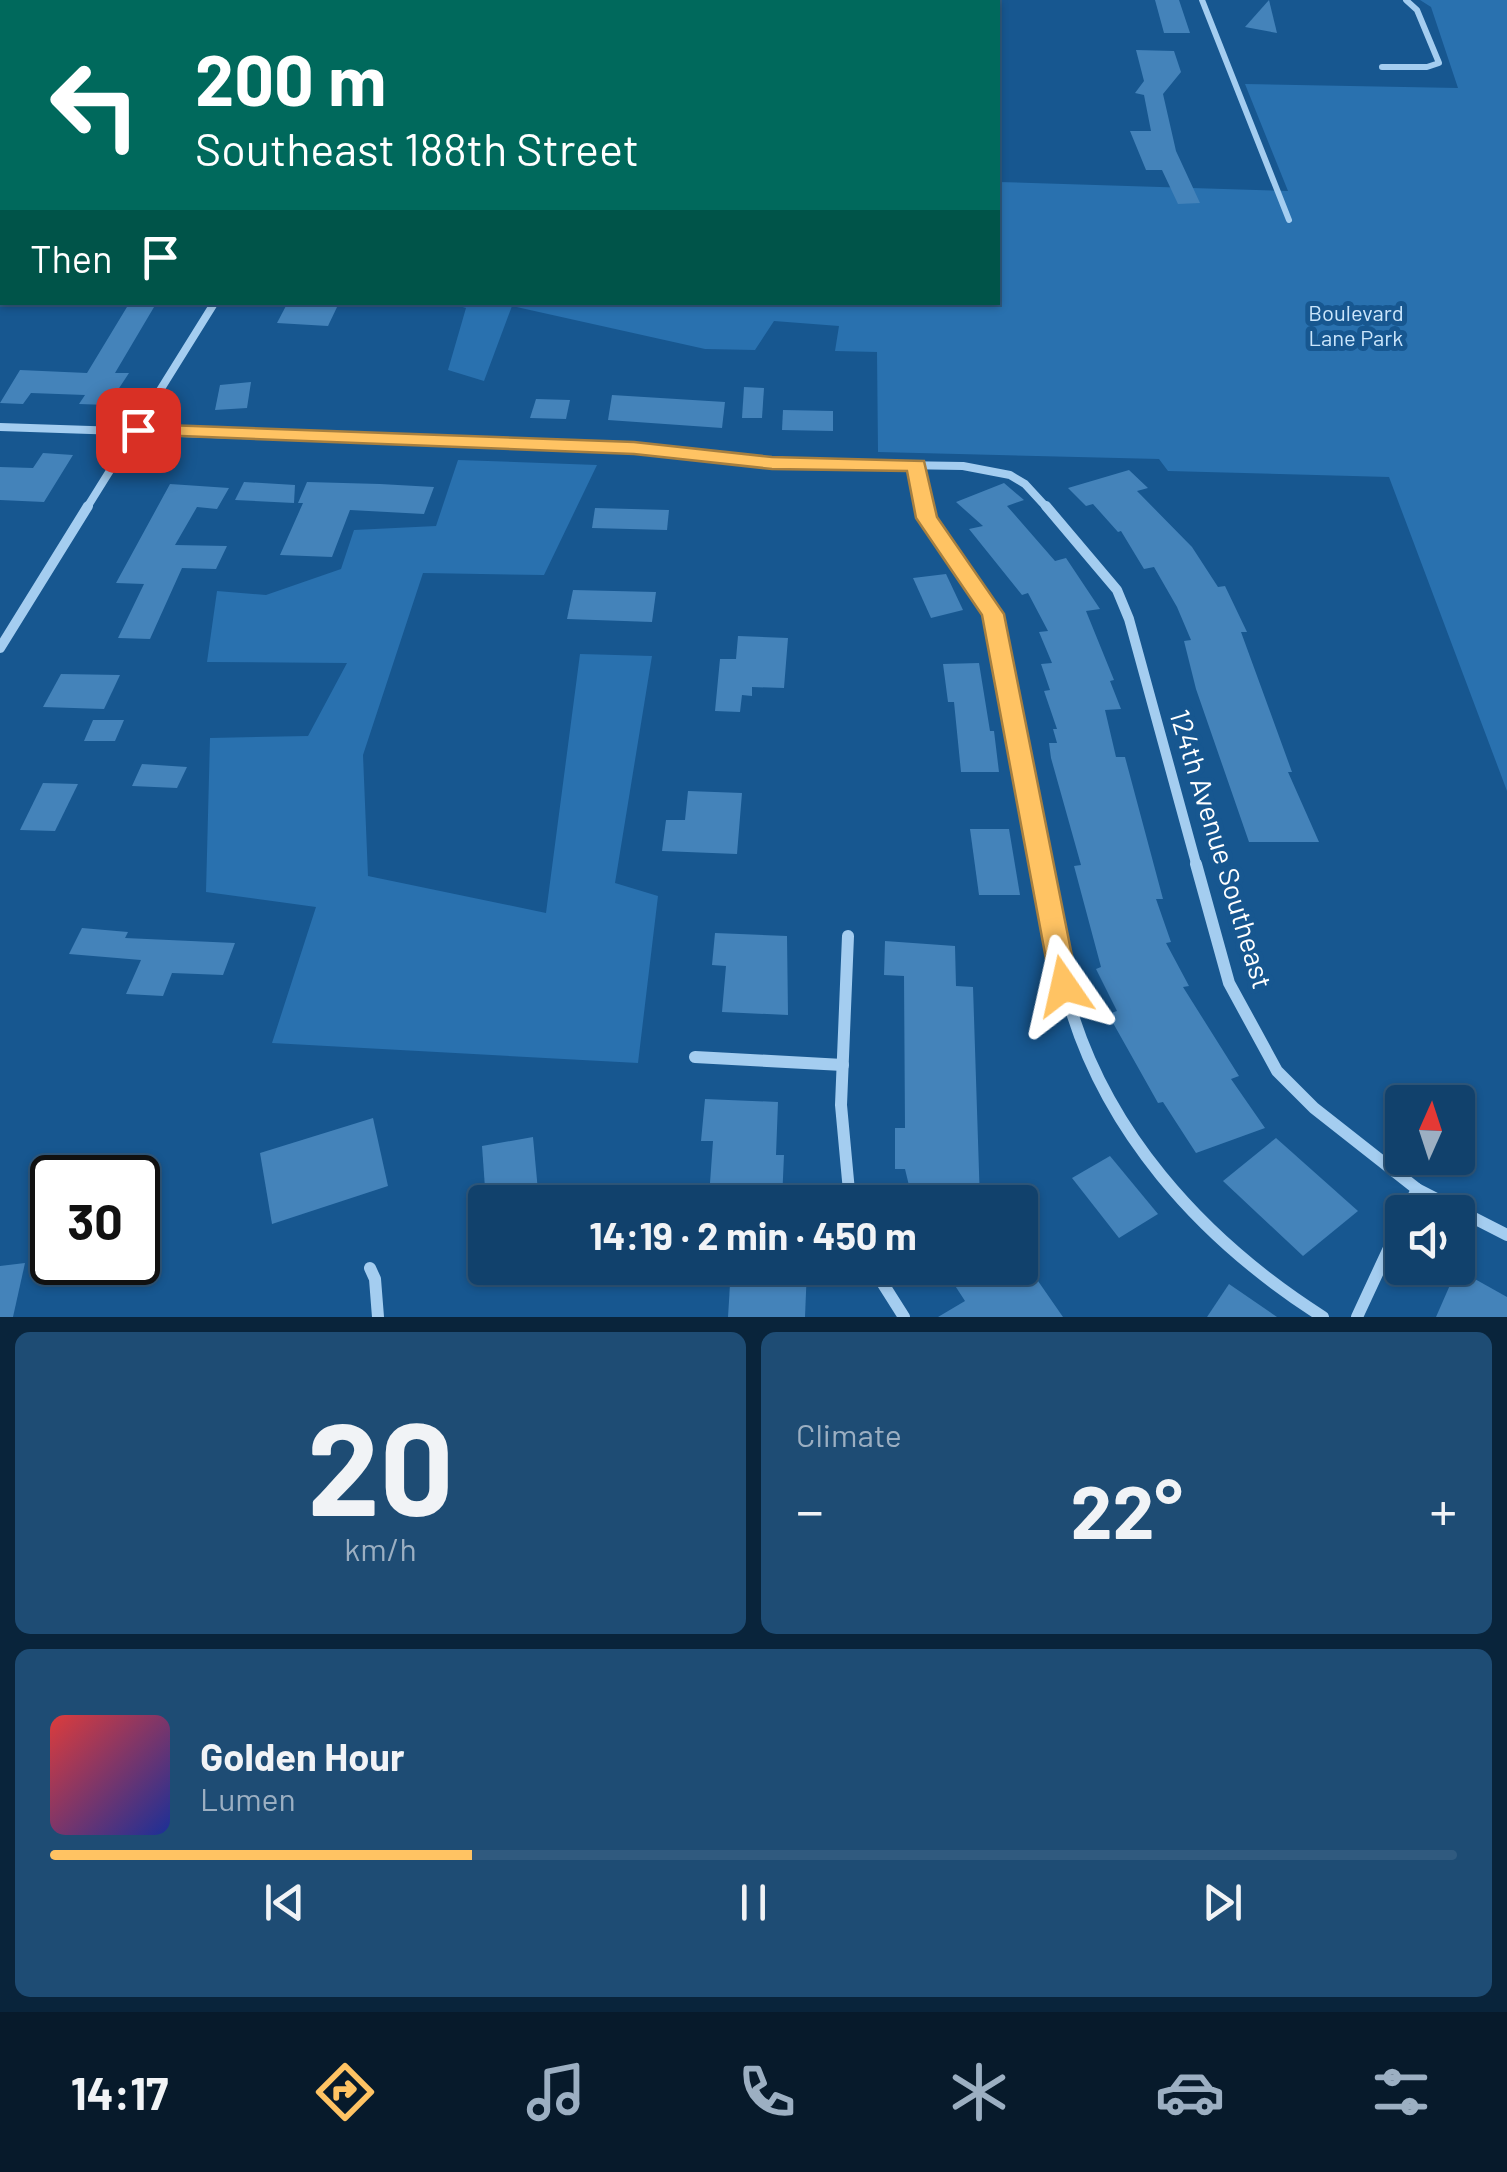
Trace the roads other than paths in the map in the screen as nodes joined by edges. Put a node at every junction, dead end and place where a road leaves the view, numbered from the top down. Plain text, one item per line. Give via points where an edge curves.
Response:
1 (1202, 0) edge
2 (1406, 0) edge
3 (1382, 66) dead end
4 (1288, 220) dead end
5 (212, 305) edge
6 (0, 426) edge
7 (138, 430) junction
8 (917, 465) junction
9 (0, 648) edge
10 (848, 936) dead end
11 (695, 1057) dead end
12 (843, 1066) junction
13 (847, 1185) edge
14 (1417, 1189) junction
15 (1414, 1195) edge
16 (1507, 1235) edge
17 (1385, 1257) edge
18 (370, 1268) dead end
19 (883, 1285) edge
20 (378, 1317) edge
21 (904, 1317) edge
22 (1323, 1317) edge
23 (1357, 1317) edge

1 - 4 street
2 - 3 street via 1418,10 1439,63
5 - 7 street
6 - 7 street
7 - 8 street
7 - 9 street
8 - 14 street, 124th Avenue Southeast via 992,470 1025,484 1117,590 1230,984 1277,1070
8 - 22 street via 926,518 993,614 1064,986 1081,1040 1139,1152 1190,1216
10 - 12 street
11 - 12 street
12 - 13 street
14 - 15 street
14 - 16 street, 124th Avenue Southeast
17 - 23 street
18 - 20 street
19 - 21 street

